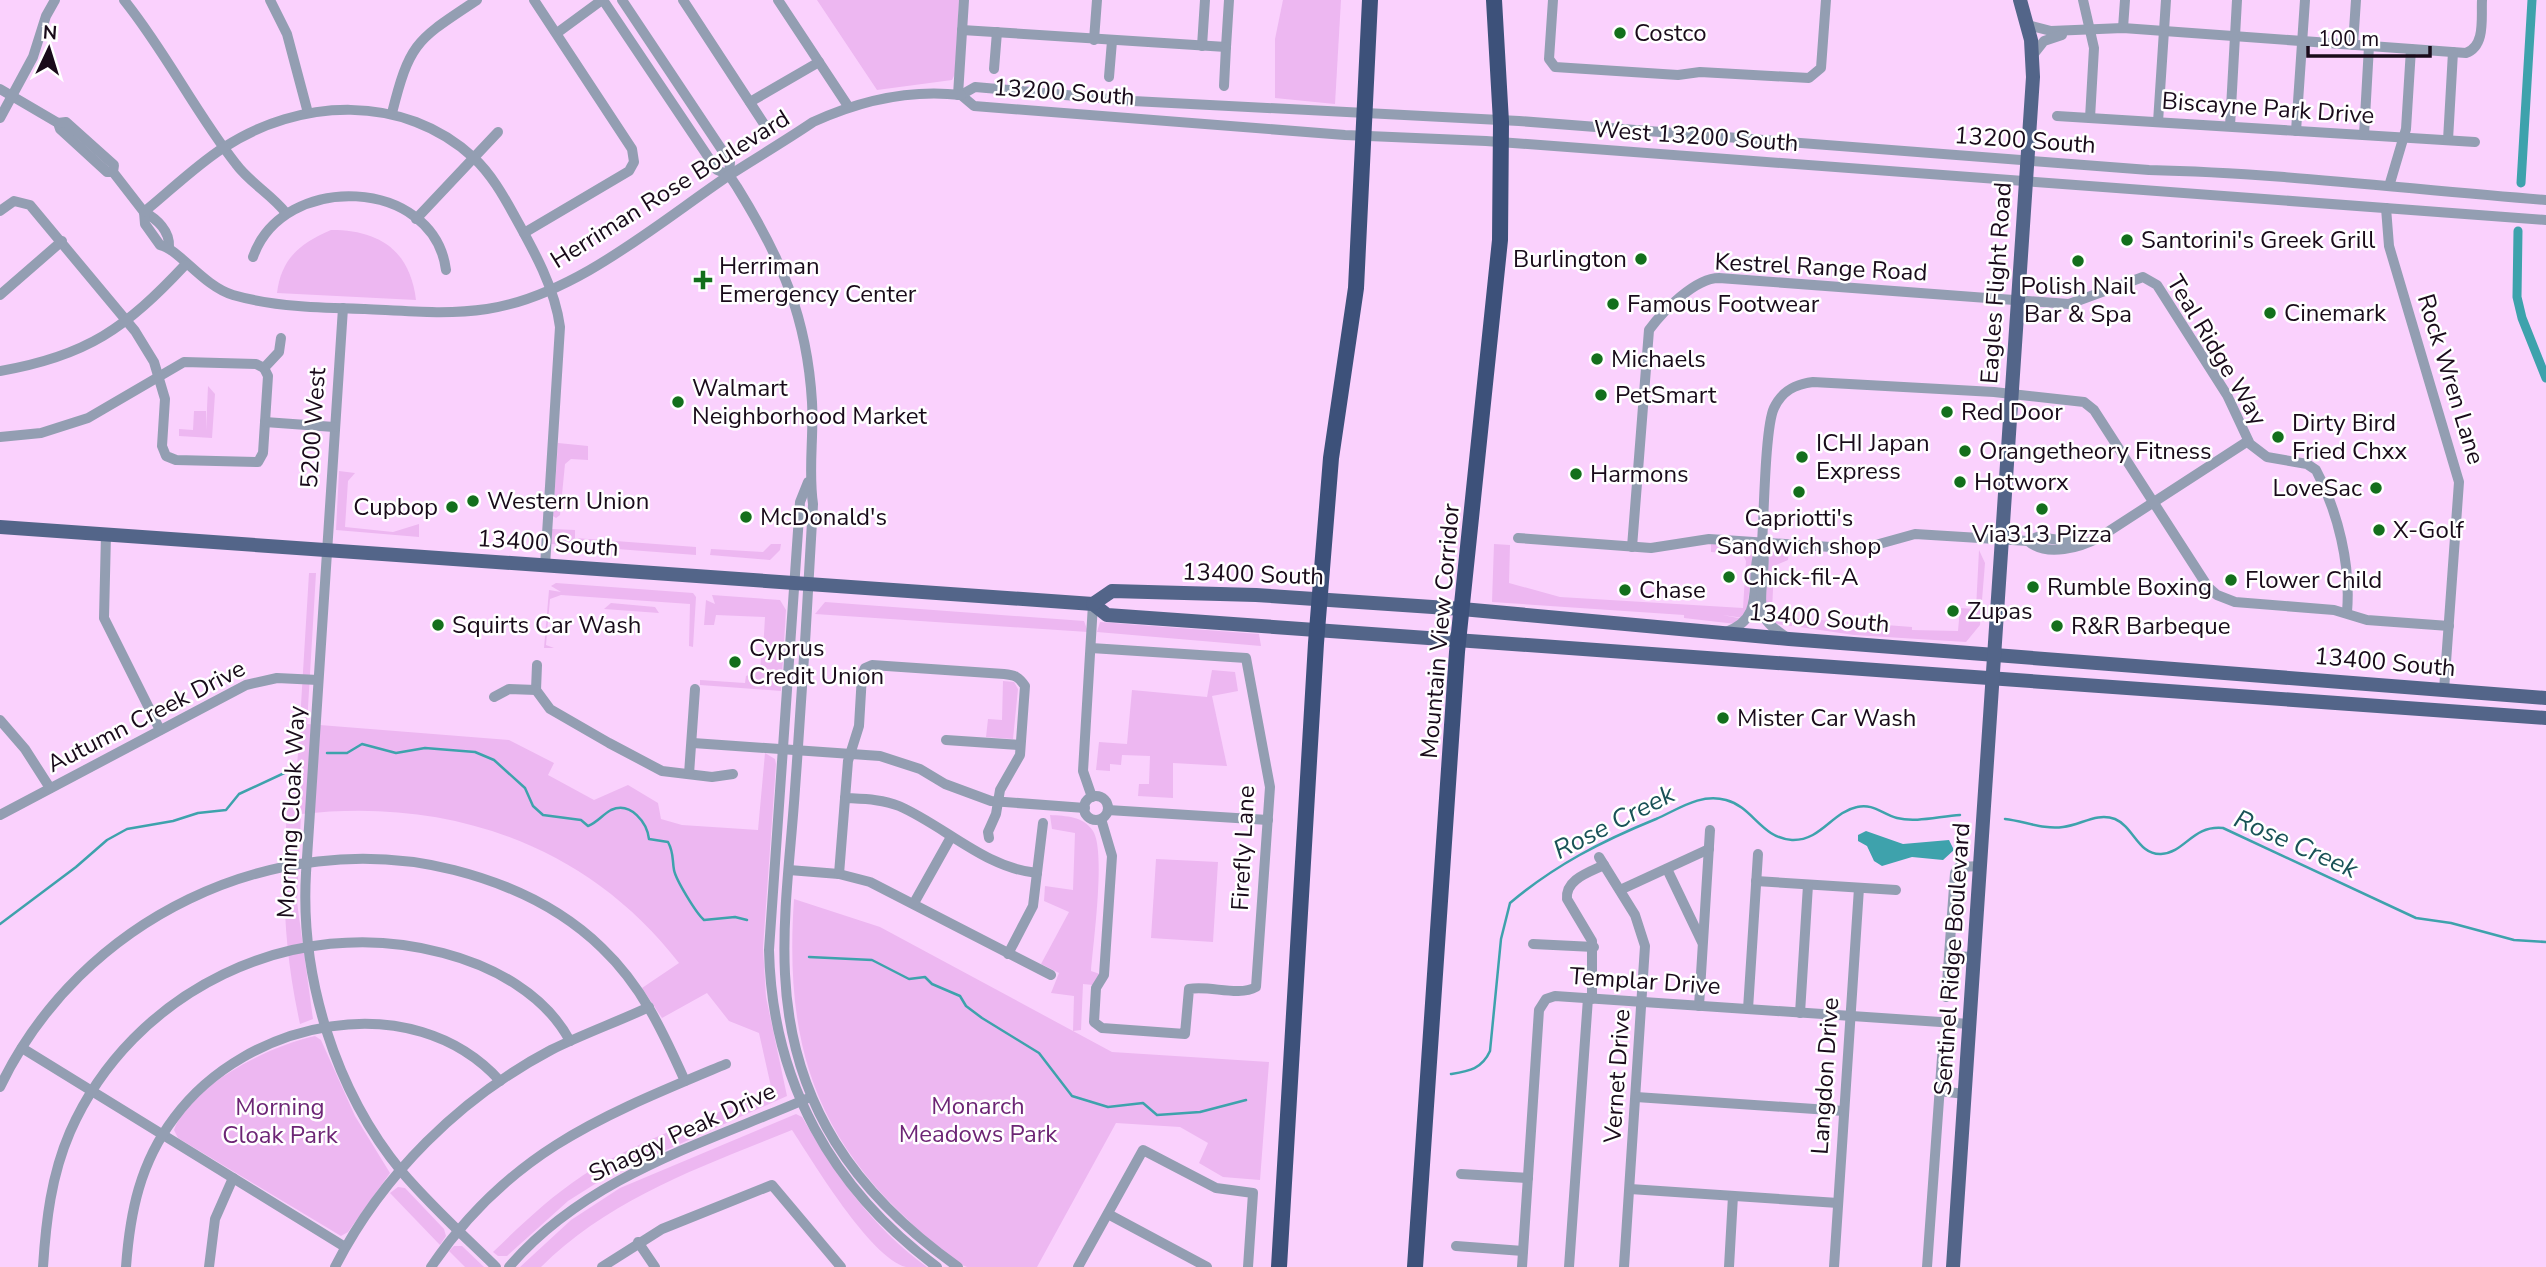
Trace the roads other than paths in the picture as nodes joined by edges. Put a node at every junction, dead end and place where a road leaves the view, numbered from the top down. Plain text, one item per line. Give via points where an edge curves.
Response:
1 (55, 0) edge
2 (124, 0) edge
3 (270, 0) edge
4 (477, 0) edge
5 (534, 0) edge
6 (602, 0) edge
7 (622, 0) edge
8 (683, 0) edge
9 (778, 0) edge
10 (964, 0) edge
11 (1097, 0) edge
12 (1205, 0) edge
13 (1229, 0) edge
14 (1370, 0) edge
15 (1494, 0) edge
16 (1553, 0) edge
17 (1826, 0) edge
18 (2020, 0) edge
19 (2083, 0) edge
20 (2125, 0) edge
21 (2166, 0) edge
22 (2238, 0) edge
23 (2305, 0) edge
24 (2356, 0) edge
25 (2482, 0) edge
26 (2028, 25) junction
27 (2123, 28) junction
28 (2091, 29) junction
29 (962, 30) junction
30 (2071, 31) junction
31 (997, 32) junction
32 (2164, 32) junction
33 (557, 33) junction
34 (2235, 37) junction
35 (1094, 40) junction
36 (1112, 41) junction
37 (2302, 41) junction
38 (2353, 45) junction
39 (1202, 46) junction
40 (2369, 46) junction
41 (1226, 47) junction
42 (2411, 49) junction
43 (2453, 52) junction
44 (2032, 55) junction
45 (818, 62) junction
46 (994, 69) dead end
47 (1109, 77) dead end
48 (1224, 86) dead end
49 (0, 89) edge
50 (960, 95) junction
51 (1066, 95) junction
52 (12, 96) junction
53 (750, 102) junction
54 (848, 106) junction
55 (308, 113) junction
56 (392, 113) junction
57 (1065, 113) junction
58 (1365, 114) junction
59 (2057, 116) dead end
60 (0, 118) edge
61 (2090, 118) junction
62 (1502, 122) junction
63 (2158, 122) junction
64 (766, 127) dead end
65 (2231, 127) junction
66 (2296, 131) junction
67 (498, 132) dead end
68 (1364, 135) junction
69 (2364, 135) junction
70 (2404, 138) junction
71 (2448, 140) junction
72 (1501, 142) junction
73 (2475, 142) dead end
74 (224, 147) junction
75 (474, 158) junction
76 (2026, 161) junction
77 (729, 176) junction
78 (2025, 181) junction
79 (2390, 183) junction
80 (2546, 200) edge
81 (2386, 208) junction
82 (0, 212) edge
83 (144, 212) junction
84 (286, 213) junction
85 (416, 219) junction
86 (2546, 220) edge
87 (524, 233) junction
88 (62, 242) junction
89 (253, 257) dead end
90 (185, 265) junction
91 (446, 270) dead end
92 (550, 289) junction
93 (0, 295) edge
94 (2018, 301) junction
95 (343, 308) junction
96 (125, 323) junction
97 (281, 338) dead end
98 (264, 368) junction
99 (0, 371) edge
100 (158, 378) junction
101 (2012, 393) junction
102 (265, 422) junction
103 (334, 427) junction
104 (0, 437) edge
105 (2248, 440) junction
106 (2153, 502) junction
107 (0, 527) edge
108 (106, 534) junction
109 (1518, 538) dead end
110 (2003, 540) junction
111 (1762, 543) junction
112 (1632, 547) junction
113 (326, 550) junction
114 (545, 566) junction
115 (801, 584) junction
116 (1320, 599) junction
117 (1093, 604) junction
118 (1462, 609) junction
119 (2347, 612) junction
120 (2449, 626) junction
121 (1317, 628) junction
122 (1724, 633) junction
123 (1459, 639) junction
124 (1789, 639) junction
125 (1091, 648) junction
126 (1996, 654) junction
127 (537, 665) dead end
128 (1994, 679) junction
129 (318, 680) junction
130 (695, 689) dead end
131 (537, 690) junction
132 (2444, 690) junction
133 (494, 697) dead end
134 (2546, 698) edge
135 (2546, 718) edge
136 (0, 720) edge
137 (160, 730) junction
138 (946, 740) dead end
139 (693, 743) junction
140 (1020, 745) junction
141 (791, 750) junction
142 (849, 753) junction
143 (689, 774) junction
144 (733, 774) dead end
145 (50, 788) junction
146 (1092, 797) junction
147 (845, 798) junction
148 (1085, 807) junction
149 (997, 809) junction
150 (0, 815) edge
151 (1104, 815) junction
152 (1268, 820) junction
153 (1043, 823) dead end
154 (1710, 830) dead end
155 (951, 837) junction
156 (1709, 849) junction
157 (981, 852) junction
158 (1758, 853) dead end
159 (306, 863) junction
160 (1981, 866) junction
161 (1667, 869) junction
162 (789, 870) junction
163 (1037, 873) junction
164 (839, 874) junction
165 (1756, 881) junction
166 (1808, 885) junction
167 (1859, 888) junction
168 (1620, 890) junction
169 (1896, 890) dead end
170 (914, 903) junction
171 (1533, 944) dead end
172 (1703, 944) junction
173 (309, 946) junction
174 (1594, 947) junction
175 (1008, 954) junction
176 (1949, 956) junction
177 (1975, 957) junction
178 (1051, 975) dead end
179 (1946, 997) dead end
180 (1590, 999) junction
181 (1642, 1002) junction
182 (1699, 1006) junction
183 (649, 1007) junction
184 (1748, 1009) junction
185 (1800, 1013) junction
186 (1851, 1016) junction
187 (1970, 1024) junction
188 (326, 1027) junction
189 (570, 1041) junction
190 (1943, 1044) dead end
191 (22, 1048) junction
192 (726, 1064) dead end
193 (500, 1081) junction
194 (685, 1082) junction
195 (0, 1087) edge
196 (92, 1091) junction
197 (1940, 1091) junction
198 (1965, 1094) junction
199 (1636, 1097) junction
200 (807, 1098) junction
201 (1844, 1111) junction
202 (162, 1134) junction
203 (401, 1170) junction
204 (1461, 1174) dead end
205 (233, 1178) junction
206 (1528, 1178) junction
207 (1630, 1189) junction
208 (1733, 1196) junction
209 (1838, 1203) junction
210 (1108, 1214) junction
211 (458, 1231) junction
212 (638, 1242) junction
213 (345, 1247) junction
214 (1456, 1247) dead end
215 (1523, 1251) junction
216 (43, 1267) edge
217 (126, 1267) edge
218 (209, 1267) edge
219 (335, 1267) edge
220 (431, 1267) edge
221 (496, 1267) edge
222 (509, 1267) edge
223 (601, 1267) edge
224 (655, 1267) edge
225 (841, 1267) edge
226 (937, 1267) edge
227 (958, 1267) edge
228 (1078, 1267) edge
229 (1207, 1267) edge
230 (1248, 1267) edge
231 (1279, 1267) edge
232 (1415, 1267) edge
233 (1522, 1267) edge
234 (1569, 1267) edge
235 (1624, 1267) edge
236 (1729, 1267) edge
237 (1834, 1267) edge
238 (1927, 1267) edge
239 (1953, 1267) edge

1 - 52 street
2 - 74 street
3 - 55 street via 287,34
4 - 56 street via 417,42
5 - 33 street
6 - 33 street
6 - 77 street via 717,170
7 - 77 street via 730,162
8 - 53 street
9 - 45 street
10 - 29 street
11 - 35 street
12 - 39 street
13 - 41 street
14 - 58 highway
15 - 62 highway, Mountain View Corridor
16 - 17 street via 1549,59 1555,67 1810,78 1821,68
18 - 26 main road, Eagles Flight Road
19 - 28 street
20 - 27 street
21 - 32 street
22 - 34 street
23 - 37 street
24 - 38 street
25 - 43 street via 2479,41 2473,50
26 - 30 street
26 - 44 main road, Eagles Flight Road
27 - 28 street
27 - 32 street
28 - 30 street
28 - 61 street
29 - 31 street
29 - 50 street
30 - 44 street via 2045,41
31 - 35 street
31 - 46 street
32 - 34 street
32 - 63 street
33 - 87 street via 632,149 634,162 629,171
34 - 37 street
34 - 65 street
35 - 36 street
36 - 39 street
36 - 47 street
37 - 38 street
37 - 66 street
38 - 40 street
39 - 41 street
40 - 42 street
40 - 69 street
41 - 48 street
42 - 43 street
42 - 70 street
43 - 71 street
44 - 76 main road, Eagles Flight Road
45 - 53 street
45 - 54 street
49 - 52 street, Herriman Rose Boulevard
50 - 51 street, 13200 South via 975,87
50 - 54 street, Herriman Rose Boulevard via 902,95
50 - 57 street, 13200 South via 974,106
51 - 57 street
51 - 58 street, 13200 South
52 - 60 street
52 - 83 street, Herriman Rose Boulevard via 58,123 107,172 113,172
53 - 64 street
54 - 77 street, Herriman Rose Boulevard via 813,122
55 - 56 street via 350,109
55 - 74 street via 266,126
56 - 75 street via 419,123
57 - 68 street, 13200 South
58 - 62 street
58 - 68 highway
59 - 61 street, Biscayne Park Drive
61 - 63 street, Biscayne Park Drive
62 - 72 highway, Mountain View Corridor
62 - 76 street, 13200 South
63 - 65 street, Biscayne Park Drive
65 - 66 street, Biscayne Park Drive
66 - 69 street, Biscayne Park Drive
67 - 75 street
68 - 72 street, West 13200 South
68 - 116 highway via 1356,288 1331,458
69 - 70 street, Biscayne Park Drive
70 - 71 street, Biscayne Park Drive
70 - 79 street
71 - 73 street, Biscayne Park Drive
72 - 78 street, West 13200 South
72 - 118 highway, Mountain View Corridor via 1495,301
74 - 83 street
74 - 84 street
75 - 85 street
75 - 87 street
76 - 78 main road, Eagles Flight Road
76 - 79 street, 13200 South
77 - 92 street, Herriman Rose Boulevard via 622,248
77 - 115 street via 783,268 799,316 811,389 809,479 813,504
78 - 81 street, 13200 South
78 - 94 main road, Eagles Flight Road
79 - 80 street, 13200 South
81 - 86 street, 13200 South
81 - 120 street, Rock Wren Lane via 2389,246 2459,482
82 - 88 street via 19,200 30,205
83 - 90 street, Herriman Rose Boulevard via 145,224 160,245 169,247
84 - 85 street via 313,200 354,196 387,204
84 - 89 street via 264,235
85 - 91 street via 441,252
87 - 92 street
88 - 93 street
88 - 96 street
90 - 95 street, Herriman Rose Boulevard via 230,294
90 - 96 street
92 - 95 street, Herriman Rose Boulevard via 489,309
92 - 114 street via 560,327
94 - 101 main road, Eagles Flight Road
94 - 105 street, Teal Ridge Way via 2075,303 2136,278 2151,280 2227,396
94 - 112 street, Kestrel Range Road via 1719,278 1701,282 1649,330
95 - 103 street, 5200 West
96 - 99 street via 90,346 62,357
96 - 100 street via 135,331
97 - 98 street via 279,352
98 - 100 street via 191,361
98 - 102 street via 268,376
100 - 102 street via 165,399 162,446 166,456 254,464 263,453
100 - 104 street via 88,418 41,433
101 - 106 street via 2088,404
101 - 110 main road, Eagles Flight Road
101 - 111 street via 1813,382 1790,388 1772,412
102 - 103 street
103 - 113 street, 5200 West
105 - 106 street
105 - 119 street, Teal Ridge Way via 2267,457 2316,470 2343,550 2349,579
106 - 110 street via 2083,543 2037,537
106 - 119 street via 2208,587 2222,598
107 - 108 main road, 13400 South
108 - 113 main road, 13400 South
108 - 137 street via 104,618
109 - 112 street
110 - 111 street via 1915,534 1861,549
110 - 126 main road, Eagles Flight Road
111 - 112 street via 1696,539 1656,548
111 - 122 street via 1756,555 1749,618
111 - 124 street via 1766,556 1763,614
113 - 114 main road, 13400 South
113 - 129 street, Morning Cloak Way
114 - 115 main road, 13400 South
115 - 117 main road, 13400 South
115 - 141 street
116 - 117 main road, 13400 South via 1112,591
116 - 118 main road, 13400 South
116 - 121 highway
117 - 121 main road, 13400 South via 1108,615
117 - 125 street
118 - 122 main road, 13400 South
118 - 123 highway, Mountain View Corridor
119 - 120 street via 2367,620
120 - 132 street, Rock Wren Lane
121 - 123 main road, 13400 South
121 - 231 highway
122 - 124 main road, 13400 South
123 - 128 main road, 13400 South
123 - 232 highway, Mountain View Corridor
124 - 126 main road, 13400 South
125 - 146 street via 1083,771
125 - 152 street, Firefly Lane via 1247,659 1270,787
126 - 128 main road, Sentinel Ridge Boulevard
126 - 132 main road, 13400 South
127 - 131 street
128 - 135 main road, 13400 South
128 - 160 main road, Sentinel Ridge Boulevard
129 - 137 street, Autumn Creek Drive via 254,682
129 - 159 street, Morning Cloak Way
130 - 139 street
131 - 133 street via 509,689
131 - 143 street via 550,709 609,743 662,771
132 - 134 main road, 13400 South
136 - 145 street
137 - 145 street, Autumn Creek Drive
138 - 140 street
139 - 141 street
139 - 143 street
140 - 142 street via 1025,686 1015,675 872,665 862,675 859,726
140 - 149 street via 1017,765 1000,790
141 - 142 street
141 - 162 street
141 - 200 street via 769,950 779,1033
142 - 147 street
142 - 149 street via 901,762
143 - 144 street
145 - 150 street, Autumn Creek Drive
146 - 148 street
146 - 151 street via 1104,799
147 - 155 street via 900,807
147 - 164 street
148 - 149 street
148 - 151 street via 1090,818
149 - 157 street
151 - 152 street
151 - 152 street, Firefly Lane via 1112,856 1104,975 1096,988 1094,1023 1102,1028 1185,1034 1189,989 1248,991 1256,987
153 - 163 street
154 - 156 street
155 - 157 street
155 - 170 street
156 - 161 street
156 - 172 street
157 - 163 street via 1008,867
158 - 165 street
159 - 173 street, Morning Cloak Way
159 - 183 street via 346,859 422,864 512,889 552,910 601,947
159 - 191 street via 225,883 149,919 74,980
160 - 176 street via 1959,867 1955,873
160 - 177 main road, Sentinel Ridge Boulevard
161 - 168 street
161 - 172 street
162 - 164 street
162 - 200 street via 787,997
163 - 175 street via 1033,906
164 - 170 street via 870,882
165 - 166 street
165 - 184 street
166 - 167 street
166 - 185 street
167 - 169 street
167 - 186 street, Langdon Drive
168 - 174 street, Vernet Drive via 1602,861 1567,891
168 - 181 street, Vernet Drive via 1643,936
170 - 175 street
171 - 174 street
172 - 182 street
173 - 188 street, Morning Cloak Way
173 - 189 street via 396,943 472,962 533,998 557,1020
173 - 196 street via 247,962 178,999 127,1045
174 - 180 street
175 - 178 street
176 - 177 street
176 - 179 street
177 - 187 main road, Sentinel Ridge Boulevard
180 - 181 street, Templar Drive
180 - 206 street, Templar Drive via 1552,997 1540,1006
180 - 234 street
181 - 182 street, Templar Drive
181 - 199 street, Vernet Drive
182 - 184 street, Templar Drive
183 - 189 street
183 - 194 street
184 - 185 street, Templar Drive
185 - 186 street, Templar Drive
186 - 187 street, Templar Drive
186 - 201 street, Langdon Drive
187 - 198 main road, Sentinel Ridge Boulevard
188 - 193 street via 374,1024 426,1034 470,1053
188 - 202 street via 279,1039 232,1062 194,1094
188 - 203 street, Morning Cloak Way via 355,1097
189 - 193 street
190 - 197 street
191 - 195 street
191 - 196 street
192 - 194 street
193 - 203 street via 440,1129
194 - 211 street via 563,1139 502,1185
196 - 202 street
196 - 216 street via 69,1134 55,1176
197 - 198 street
197 - 238 street
198 - 239 main road, Sentinel Ridge Boulevard
199 - 201 street
199 - 207 street, Vernet Drive
200 - 222 street, Shaggy Peak Drive via 596,1193 538,1237
200 - 226 street via 832,1161 862,1201 903,1242
200 - 227 street via 842,1154 887,1210
201 - 209 street, Langdon Drive
202 - 205 street
202 - 217 street via 134,1200
203 - 211 street, Morning Cloak Way
203 - 213 street
204 - 206 street
205 - 213 street
205 - 218 street via 215,1219
206 - 215 street, Templar Drive
207 - 208 street
207 - 235 street, Vernet Drive
208 - 209 street
208 - 236 street
209 - 237 street, Langdon Drive
210 - 228 street
210 - 229 street
210 - 230 street via 1143,1150 1216,1188 1253,1193
211 - 220 street
211 - 221 street, Morning Cloak Way
212 - 223 street
212 - 224 street
212 - 225 street via 772,1185
213 - 219 street
214 - 215 street
215 - 233 street, Templar Drive

